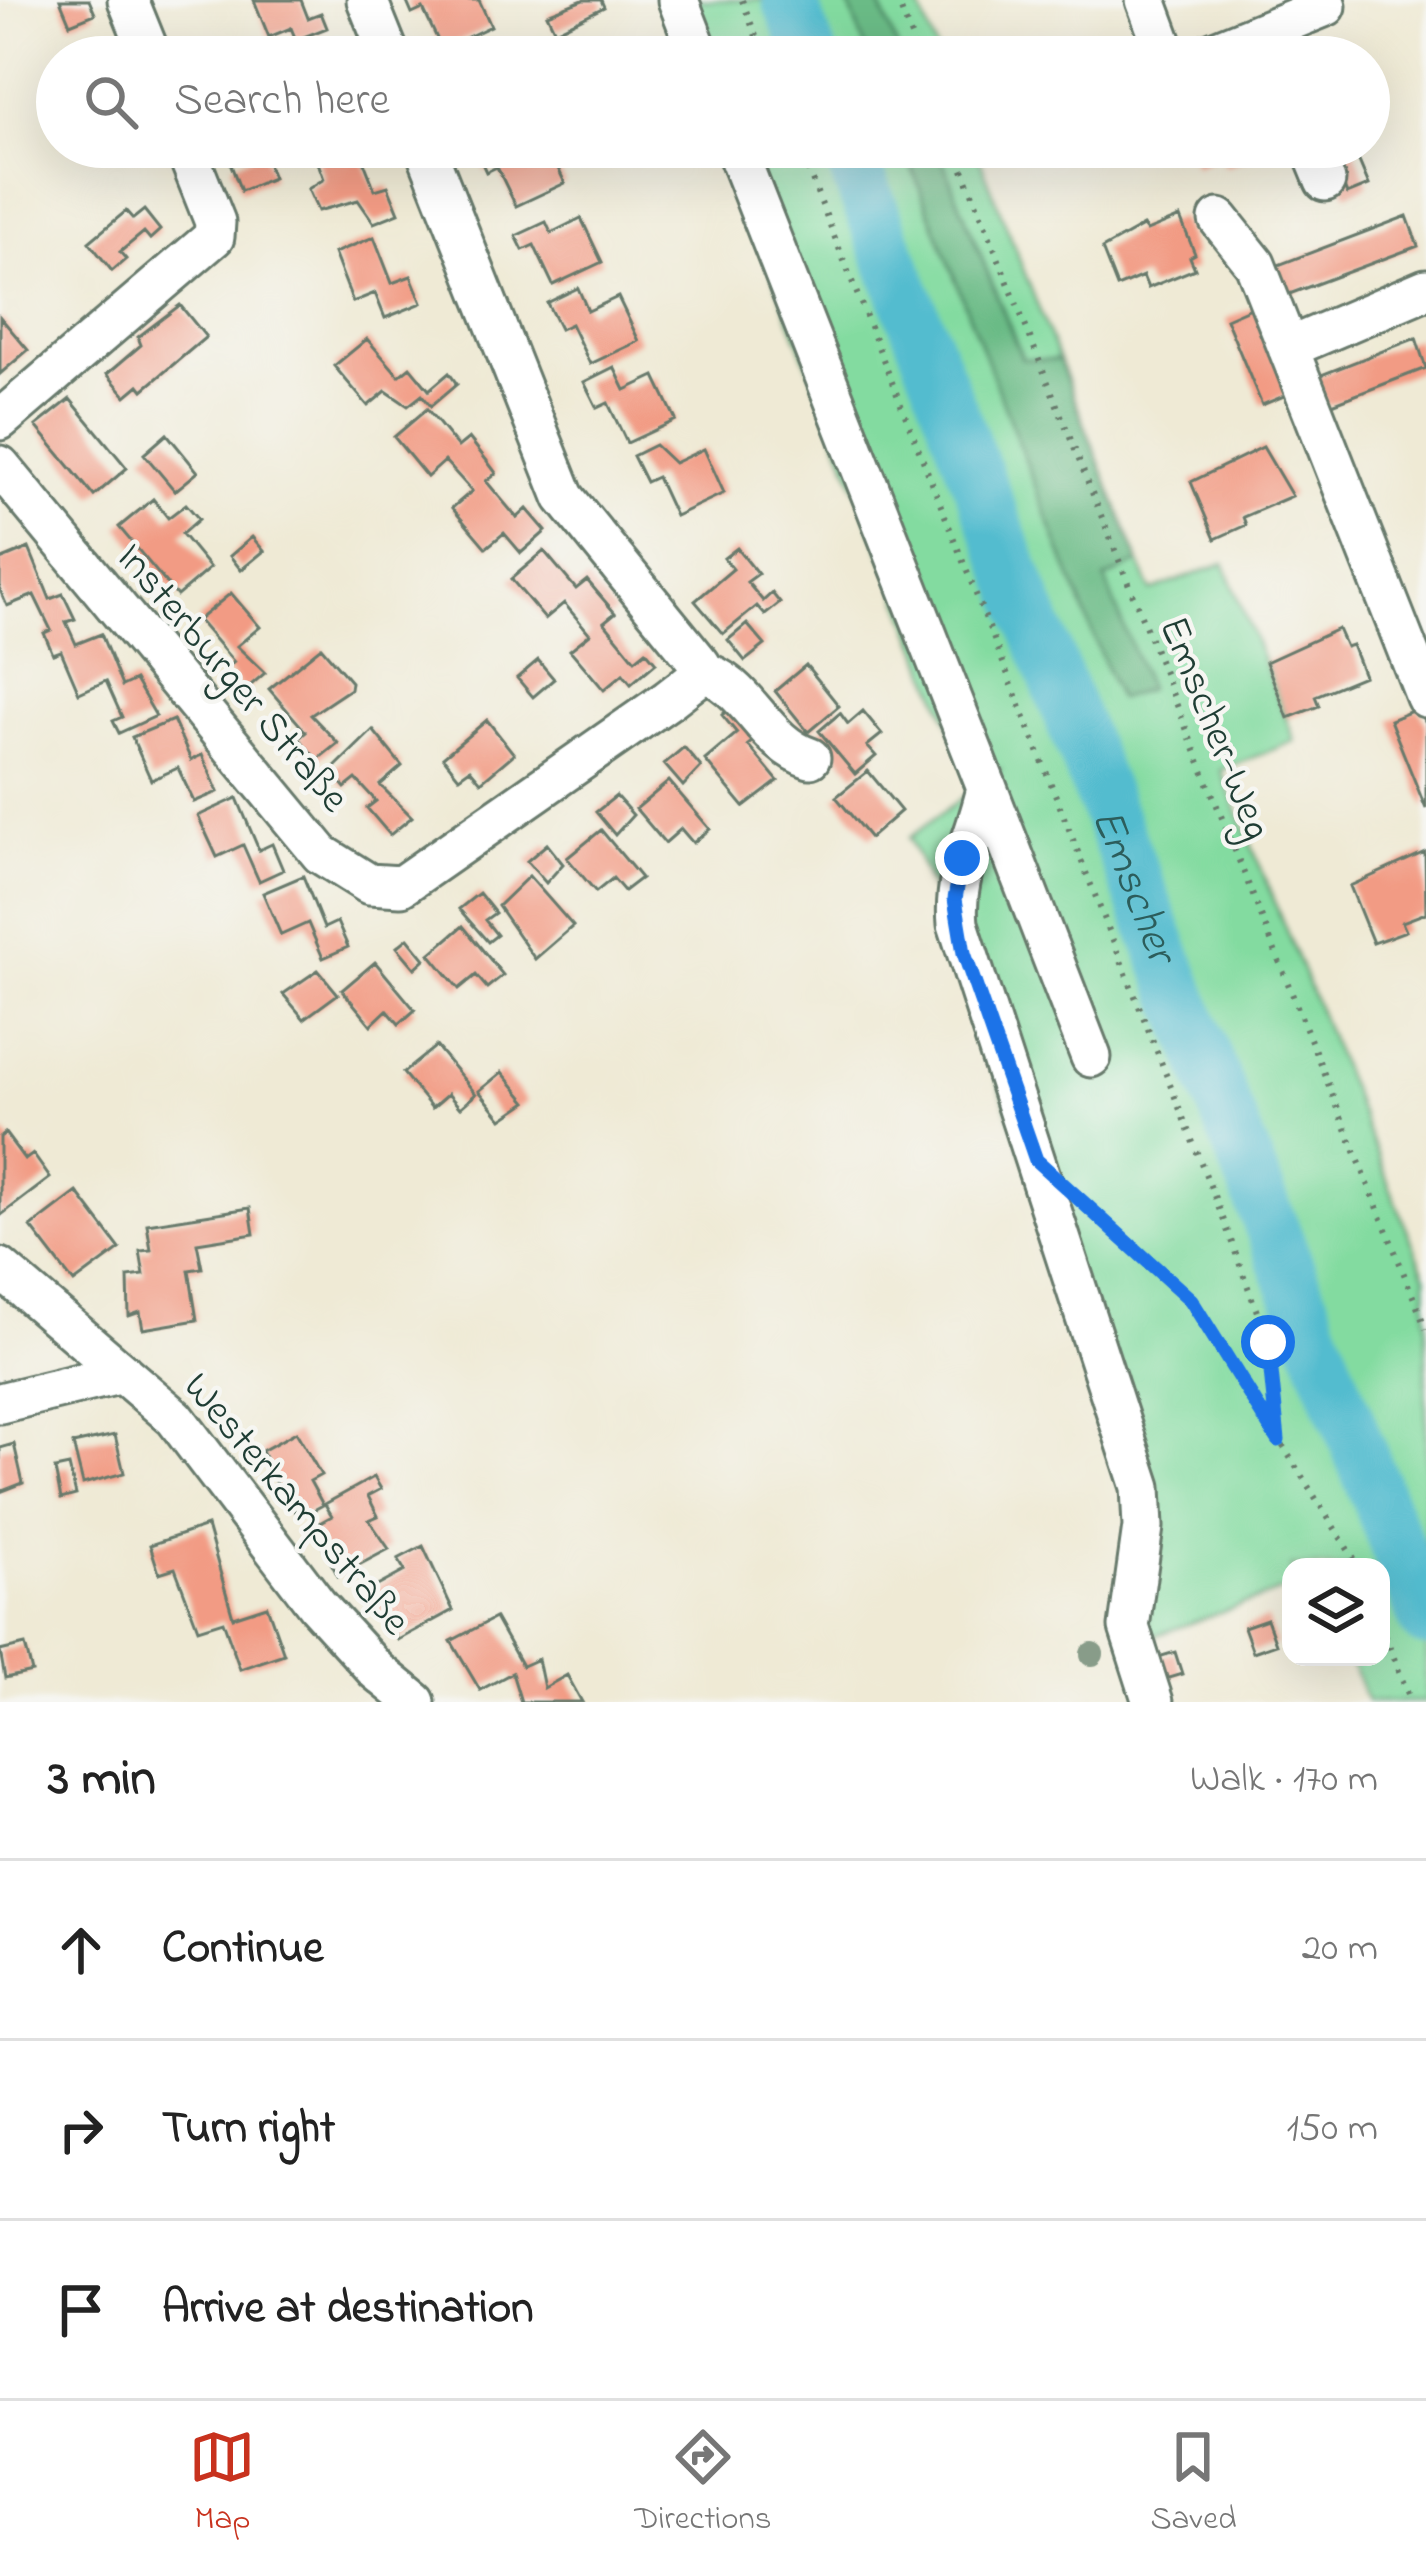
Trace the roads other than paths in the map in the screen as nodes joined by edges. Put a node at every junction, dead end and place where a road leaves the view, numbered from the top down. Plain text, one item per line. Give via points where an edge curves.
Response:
1 (128, 0) edge
2 (367, 0) edge
3 (678, 0) edge
4 (1146, 0) edge
5 (1323, 0) edge
6 (143, 36) edge
7 (382, 36) edge
8 (692, 36) edge
9 (1159, 36) edge
10 (1280, 36) edge
11 (193, 168) edge
12 (433, 168) edge
13 (744, 168) edge
14 (1220, 219) dead end
15 (1426, 289) edge
16 (1288, 348) junction
17 (0, 420) edge
18 (0, 466) edge
19 (698, 670) junction
20 (1426, 697) edge
21 (810, 758) dead end
22 (987, 788) junction
23 (1090, 1057) dead end
24 (0, 1268) edge
25 (123, 1373) junction
26 (0, 1403) edge
27 (415, 1702) edge
28 (1153, 1702) edge

1 - 6 street
2 - 7 street
3 - 8 street
4 - 9 street
5 - 10 street via 1326,6
11 - 17 street via 214,237
12 - 19 street via 564,497
13 - 22 street
14 - 16 street via 1255,264
15 - 16 street
16 - 20 street
18 - 19 street, Insterburger Straße via 321,854 369,884 400,886 668,700
19 - 21 street via 728,682 778,742
22 - 23 street
22 - 28 street via 962,858 958,924 1141,1487 1129,1627
24 - 25 street, Westerkampstraße
25 - 26 street
25 - 27 street, Westerkampstraße via 175,1418 346,1639

